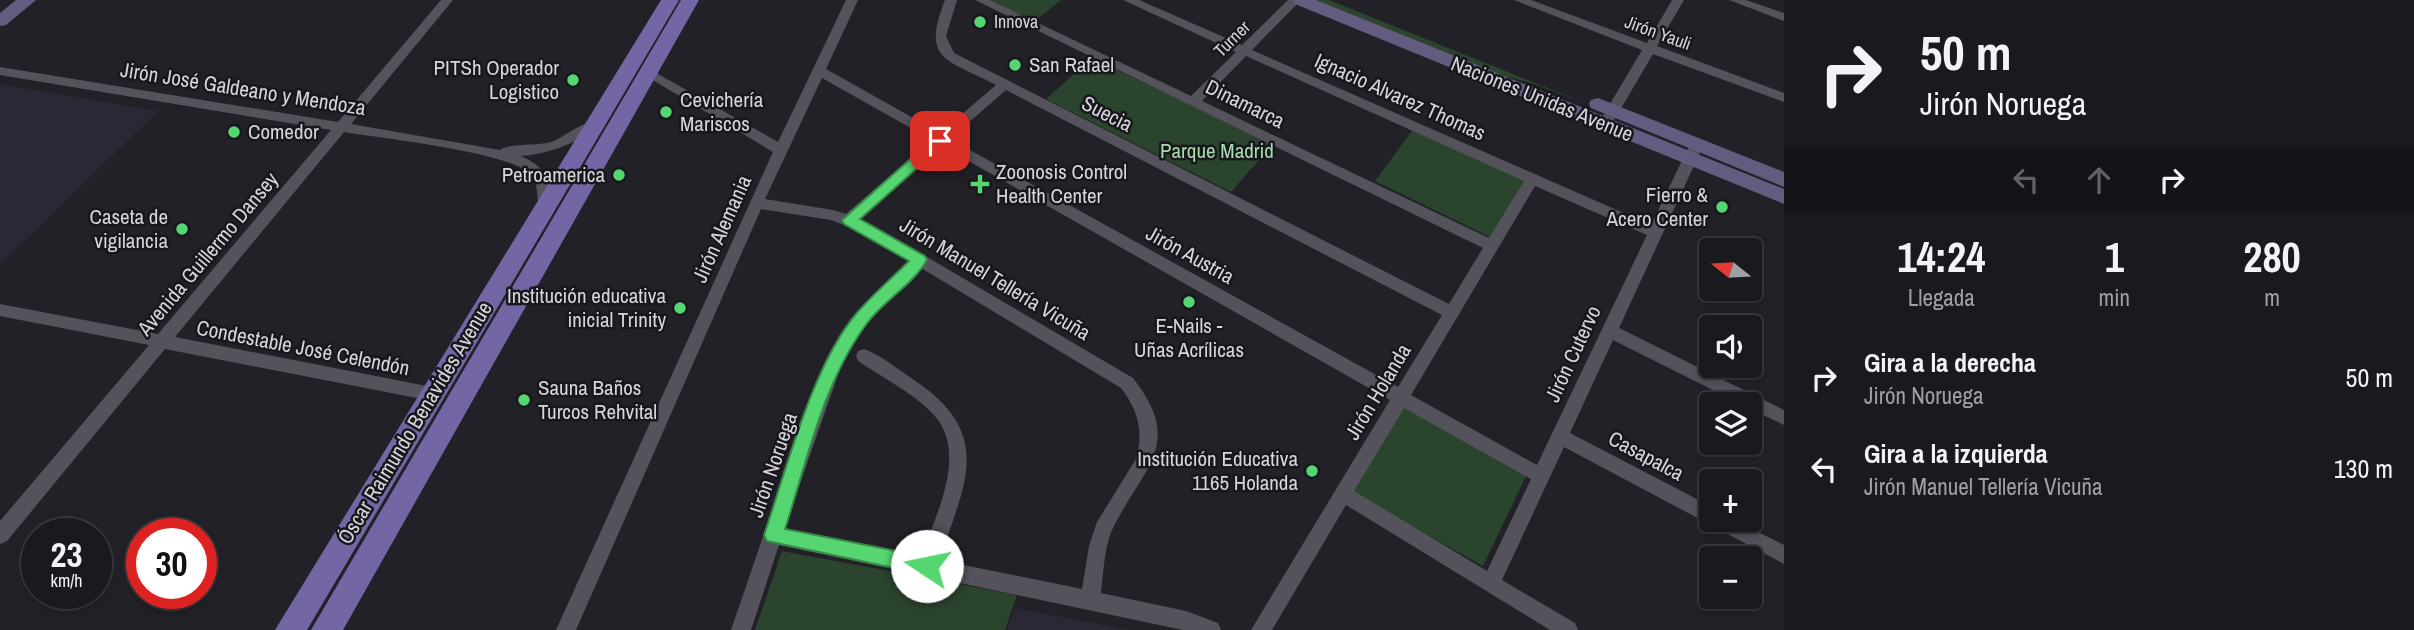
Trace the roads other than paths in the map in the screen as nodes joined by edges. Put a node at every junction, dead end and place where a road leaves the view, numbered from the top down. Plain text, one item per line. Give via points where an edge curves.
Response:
1 (27, 0) edge
2 (447, 0) edge
3 (670, 0) edge
4 (690, 0) edge
5 (852, 0) edge
6 (951, 0) edge
7 (981, 0) edge
8 (1129, 0) edge
9 (1295, 0) edge
10 (1301, 0) edge
11 (1339, 0) edge
12 (1520, 0) edge
13 (1678, 0) edge
14 (1735, 0) edge
15 (2, 7) edge
16 (1784, 17) edge
17 (1650, 48) junction
18 (1244, 52) junction
19 (0, 71) edge
20 (819, 71) junction
21 (648, 73) junction
22 (1003, 85) junction
23 (1784, 98) edge
24 (1193, 102) junction
25 (1609, 117) junction
26 (593, 125) junction
27 (342, 126) junction
28 (940, 141) junction
29 (781, 149) junction
30 (480, 150) junction
31 (1693, 151) junction
32 (1532, 178) junction
33 (1784, 180) edge
34 (1784, 197) edge
35 (756, 203) junction
36 (545, 204) junction
37 (849, 220) junction
38 (1655, 233) junction
39 (1492, 246) junction
40 (920, 260) junction
41 (0, 310) edge
42 (1452, 313) junction
43 (1609, 330) junction
44 (161, 342) junction
45 (864, 356) dead end
46 (432, 394) junction
47 (1401, 398) junction
48 (1783, 413) edge
49 (1560, 436) junction
50 (1541, 476) junction
51 (1343, 494) junction
52 (1699, 510) edge
53 (1740, 532) edge
54 (0, 535) edge
55 (773, 535) junction
56 (1784, 555) edge
57 (927, 566) junction
58 (1491, 583) junction
59 (1090, 600) junction
60 (290, 630) edge
61 (326, 630) edge
62 (566, 630) edge
63 (741, 630) edge
64 (1211, 630) edge
65 (1261, 630) edge
66 (1568, 630) edge

1 - 15 main road
2 - 27 street, Avenida Guillermo Dansey
3 - 26 main road, Óscar Raimundo Benavides Avenue
4 - 21 main road, Óscar Raimundo Benavides Avenue
5 - 20 street, Jirón Alemania
6 - 22 street, Suecia via 939,37 944,50
7 - 24 street, Dinamarca
8 - 18 street, Ignacio Alvarez Thomas
9 - 18 street, Turner
10 - 25 main road, Naciones Unidas Avenue
11 - 25 main road, Naciones Unidas Avenue
12 - 17 street, Jirón Yauli
13 - 17 street
14 - 16 street
17 - 23 street, Jirón Yauli
17 - 25 street
18 - 24 street, Turner
18 - 32 street, Ignacio Alvarez Thomas
19 - 27 street, Jirón José Galdeano y Mendoza
20 - 28 street, Jirón Austria
20 - 29 street, Jirón Alemania
21 - 29 street
21 - 61 main road, Óscar Raimundo Benavides Avenue
22 - 28 street
22 - 42 street, Suecia
24 - 39 street, Dinamarca
25 - 31 main road, Naciones Unidas Avenue
26 - 30 street, Jirón José Galdeano y Mendoza via 577,137 544,149
26 - 36 main road, Óscar Raimundo Benavides Avenue
27 - 30 street, Jirón José Galdeano y Mendoza
27 - 44 street, Avenida Guillermo Dansey
28 - 37 street
28 - 47 street, Jirón Austria
29 - 35 street, Jirón Alemania
30 - 36 street, Jirón José Galdeano y Mendoza via 533,166 547,187
31 - 33 main road, Naciones Unidas Avenue
31 - 34 main road, Naciones Unidas Avenue
31 - 38 street, Jirón Cutervo
32 - 38 street, Ignacio Alvarez Thomas
32 - 39 street, Jirón Holanda
35 - 37 street, Jirón Manuel Tellería Vicuña
35 - 62 street, Jirón Alemania
36 - 46 main road, Óscar Raimundo Benavides Avenue
37 - 40 street, Jirón Manuel Tellería Vicuña
38 - 43 street, Jirón Cutervo
39 - 42 street, Jirón Holanda
40 - 55 street, Jirón Noruega via 861,318 838,353
40 - 59 street, Jirón Manuel Tellería Vicuña via 1127,383 1146,414 1150,441 1144,462 1106,522
41 - 44 street, Condestable José Celendón
42 - 47 street, Jirón Holanda
43 - 48 street
43 - 49 street, Jirón Cutervo
44 - 46 street, Condestable José Celendón
44 - 54 street, Avenida Guillermo Dansey
45 - 57 street via 940,409 956,432 958,469
46 - 60 main road, Óscar Raimundo Benavides Avenue
47 - 50 street, Jirón Austria
47 - 51 street, Jirón Holanda
49 - 50 street, Jirón Cutervo
49 - 52 street, Casapalca
50 - 58 street, Jirón Cutervo
51 - 58 street
51 - 65 street, Jirón Holanda
53 - 56 street
55 - 57 street
55 - 63 street, Jirón Noruega
57 - 59 street
58 - 66 street
59 - 64 street

